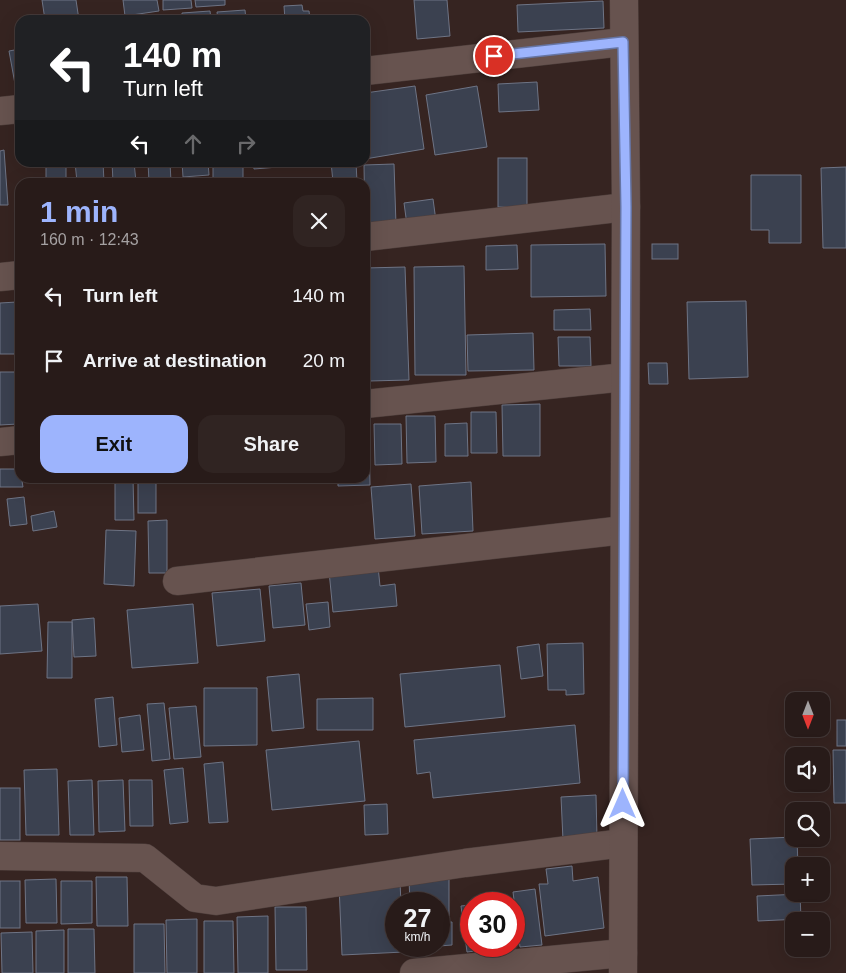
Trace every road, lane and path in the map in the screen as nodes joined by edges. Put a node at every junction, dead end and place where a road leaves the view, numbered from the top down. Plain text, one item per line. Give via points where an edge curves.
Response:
1 (624, 0) edge
2 (623, 42) junction
3 (370, 70) edge
4 (15, 110) edge
5 (0, 111) edge
6 (626, 207) junction
7 (370, 236) edge
8 (15, 276) edge
9 (0, 277) edge
10 (624, 377) junction
11 (370, 403) edge
12 (15, 440) edge
13 (0, 442) edge
14 (624, 530) junction
15 (177, 581) dead end
16 (623, 844) junction
17 (0, 856) edge
18 (623, 963) edge
19 (414, 973) edge

1 - 2 street
2 - 3 street
2 - 6 street
4 - 5 street
6 - 7 street
6 - 10 street
8 - 9 street
10 - 11 street
10 - 14 street
12 - 13 street
14 - 15 street
14 - 16 street
16 - 17 street via 216,901 195,898 145,858
16 - 18 street
18 - 19 street

